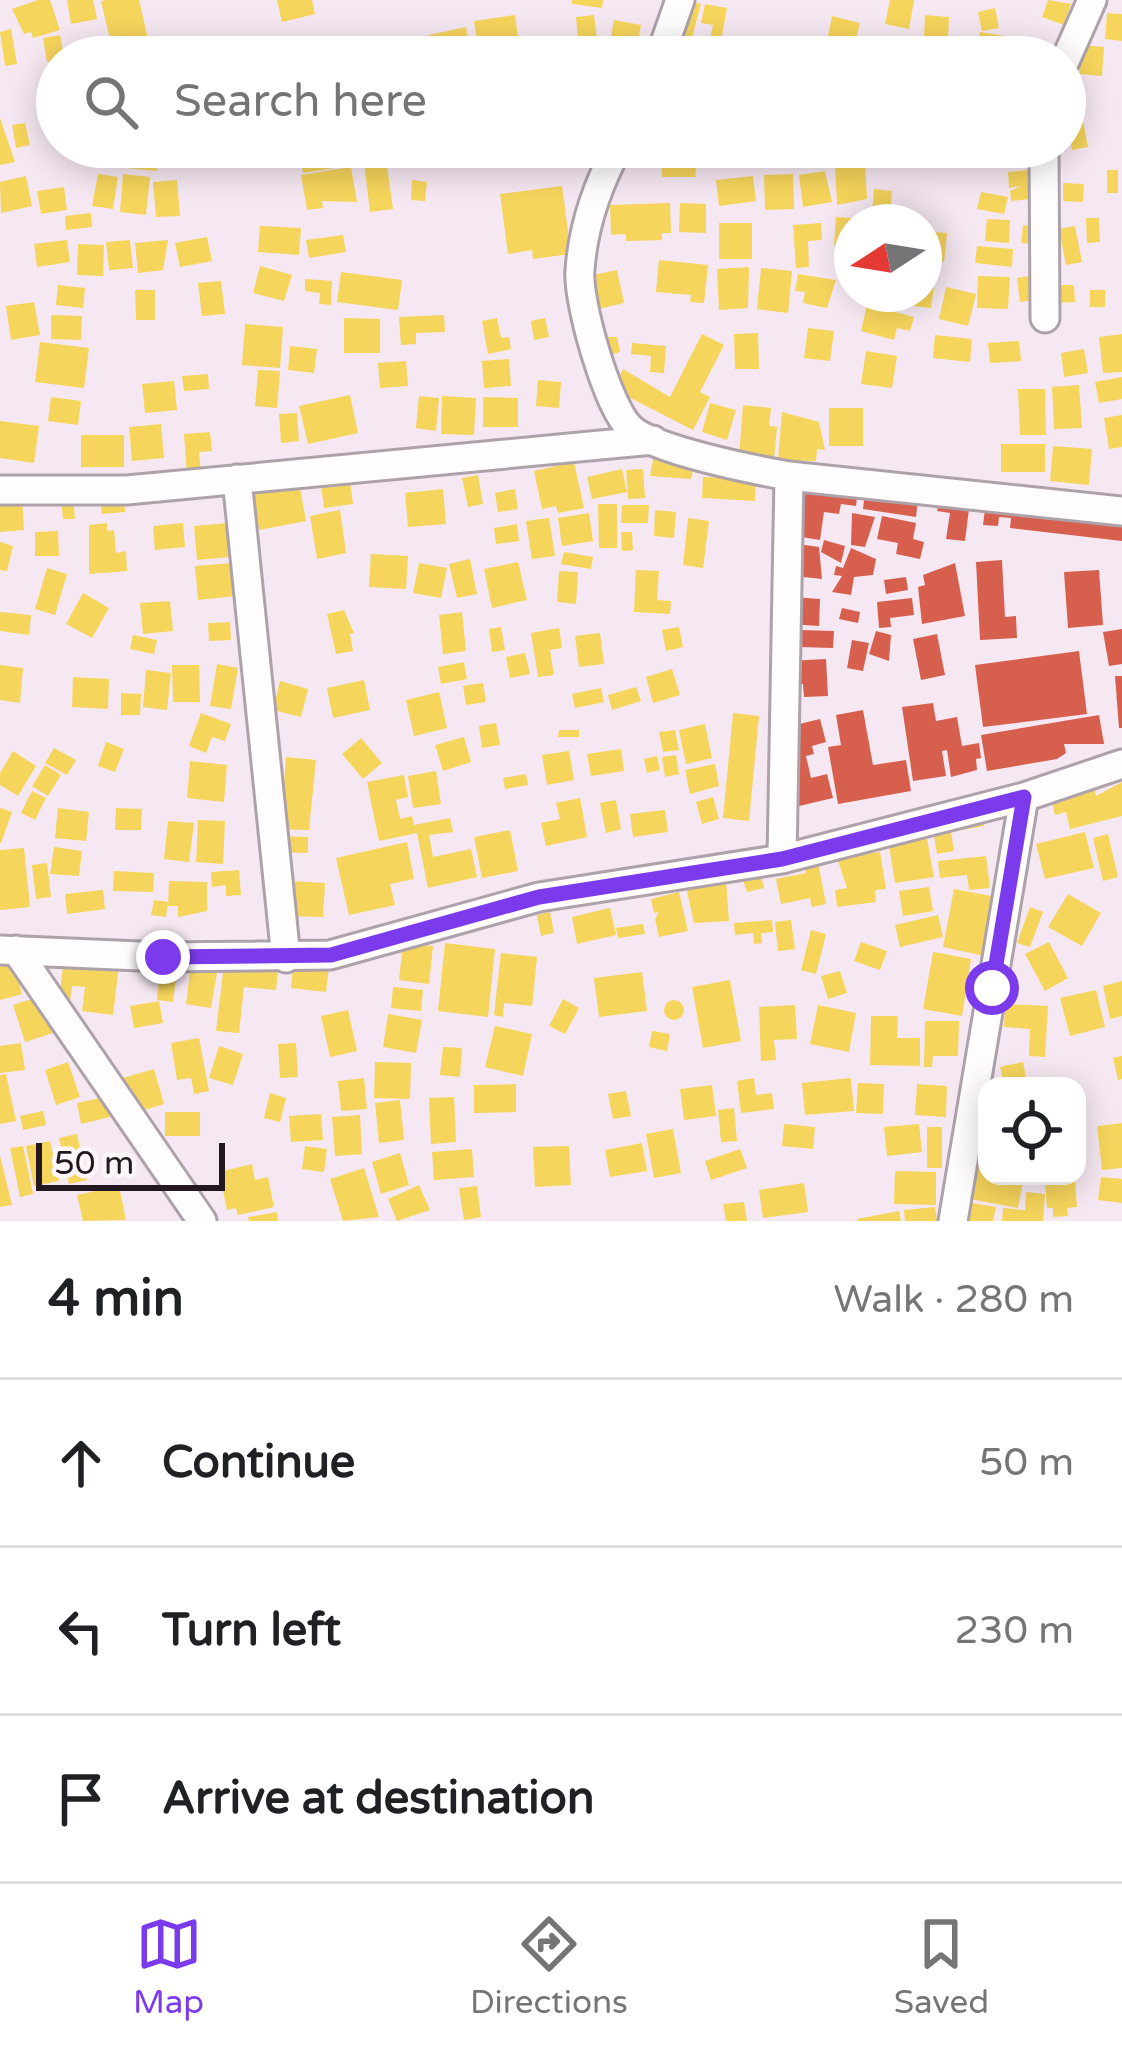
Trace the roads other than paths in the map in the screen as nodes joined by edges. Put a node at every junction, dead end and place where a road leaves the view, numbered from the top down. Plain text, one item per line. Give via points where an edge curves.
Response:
1 (680, 0) edge
2 (1092, 0) edge
3 (667, 36) edge
4 (1076, 36) edge
5 (607, 168) edge
6 (1044, 168) edge
7 (1046, 318) dead end
8 (654, 440) junction
9 (789, 476) junction
10 (237, 479) junction
11 (0, 490) edge
12 (1122, 511) edge
13 (1122, 764) edge
14 (1024, 797) junction
15 (782, 859) junction
16 (8, 950) edge
17 (286, 958) junction
18 (202, 1221) edge
19 (953, 1221) edge

1 - 3 street
2 - 4 street
5 - 8 street via 594,191 579,274 600,370 630,428
6 - 7 street
8 - 9 street
8 - 10 street
9 - 12 street
9 - 15 street
10 - 11 street
10 - 17 street
13 - 14 street
14 - 15 street
14 - 19 street
15 - 17 street via 539,897 331,955
16 - 17 street
16 - 18 street

